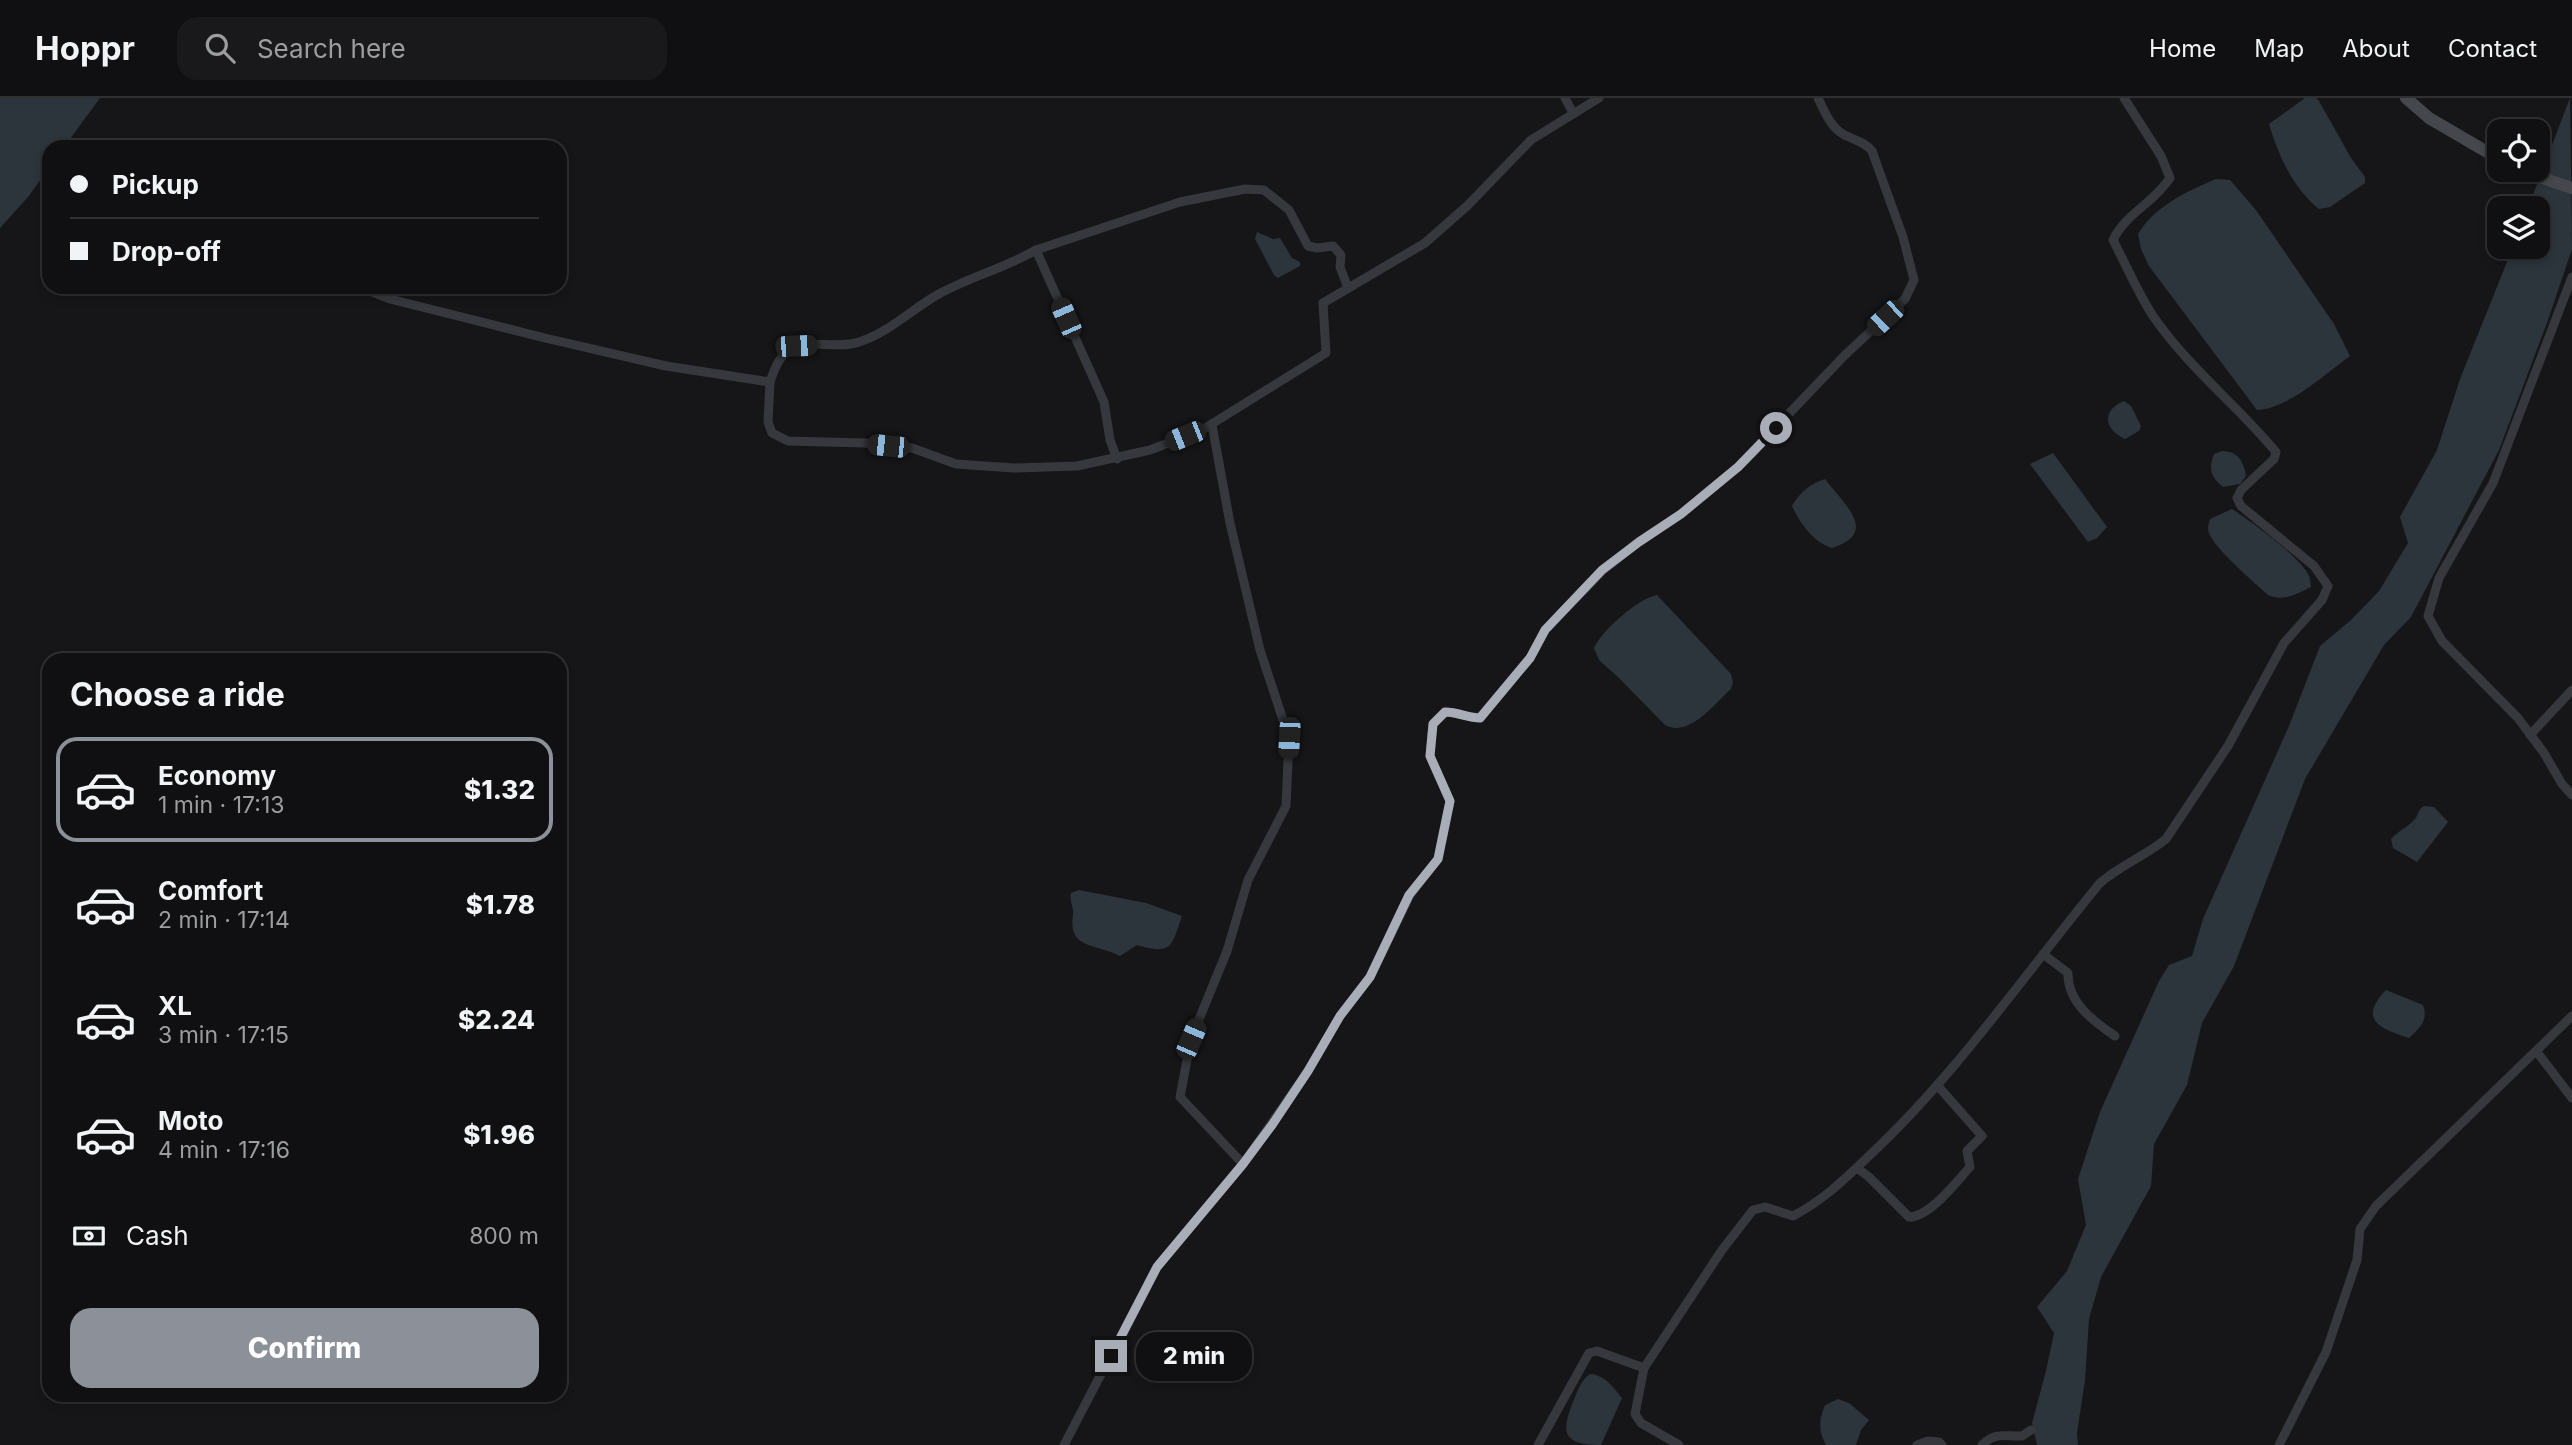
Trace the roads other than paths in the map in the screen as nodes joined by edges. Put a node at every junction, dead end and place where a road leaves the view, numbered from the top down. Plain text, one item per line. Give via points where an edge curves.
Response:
1 (1565, 98) edge
2 (1599, 98) edge
3 (1818, 98) edge
4 (2124, 98) edge
5 (2406, 98) edge
6 (1573, 113) junction
7 (2487, 152) edge
8 (2550, 181) edge
9 (2572, 188) edge
10 (1036, 250) junction
11 (2572, 277) edge
12 (1348, 288) junction
13 (378, 294) edge
14 (771, 382) junction
15 (1212, 425) junction
16 (1117, 458) junction
17 (2572, 690) edge
18 (2530, 735) junction
19 (2572, 795) edge
20 (2043, 954) junction
21 (2572, 1016) edge
22 (2115, 1036) dead end
23 (2538, 1052) junction
24 (1937, 1085) junction
25 (2572, 1098) edge
26 (1243, 1164) junction
27 (1857, 1168) junction
28 (1644, 1368) junction
29 (2031, 1430) dead end
30 (1064, 1445) edge
31 (1538, 1445) edge
32 (1679, 1445) edge
33 (1917, 1445) edge
34 (1942, 1445) edge
35 (1982, 1445) edge
36 (2279, 1445) edge

1 - 6 street
2 - 6 street
3 - 26 street via 1828,120 1872,151 1914,280 1905,299 1738,467 1602,570 1545,630 1530,658 1480,718 1445,712 1433,724 1430,756 1450,801 1438,859 1409,895 1370,977
4 - 20 street via 2170,178 2121,225 2113,240 2153,316 2204,378 2276,452 2241,490 2237,498 2241,506 2314,566 2328,586 2322,600 2284,643 2228,746 2166,839 2100,883
5 - 7 main road via 2429,118
6 - 12 street via 1531,140 1425,243
8 - 9 main road
10 - 12 street via 1180,202 1245,189 1264,191 1289,210 1308,246 1333,246 1341,255
10 - 14 street via 938,295 877,335 838,346 796,346 781,356
10 - 16 street via 1104,402
11 - 18 street via 2493,484 2438,578 2428,616 2442,641
12 - 15 street via 1323,303 1326,354
13 - 14 street via 666,366
14 - 16 street via 768,422 772,433 788,441 900,447 956,464 1014,468 1077,466
15 - 16 street
15 - 26 street via 1260,650 1289,738 1286,806 1248,880 1227,951 1191,1039 1180,1097
17 - 18 street
18 - 19 street
20 - 22 street via 2068,973 2072,996
20 - 24 street
21 - 23 street
23 - 25 street
23 - 36 street via 2441,1141 2376,1206 2360,1229 2357,1260 2326,1352
24 - 27 street
24 - 27 street via 1982,1136 1967,1151 1970,1167 1946,1193 1928,1209 1909,1217
26 - 30 street via 1157,1267
27 - 28 street via 1818,1203 1793,1216 1765,1207 1753,1210
28 - 31 street via 1597,1351 1589,1353
28 - 32 street via 1635,1414 1640,1423
29 - 35 street via 2022,1436 1991,1437
33 - 34 street via 1928,1441

